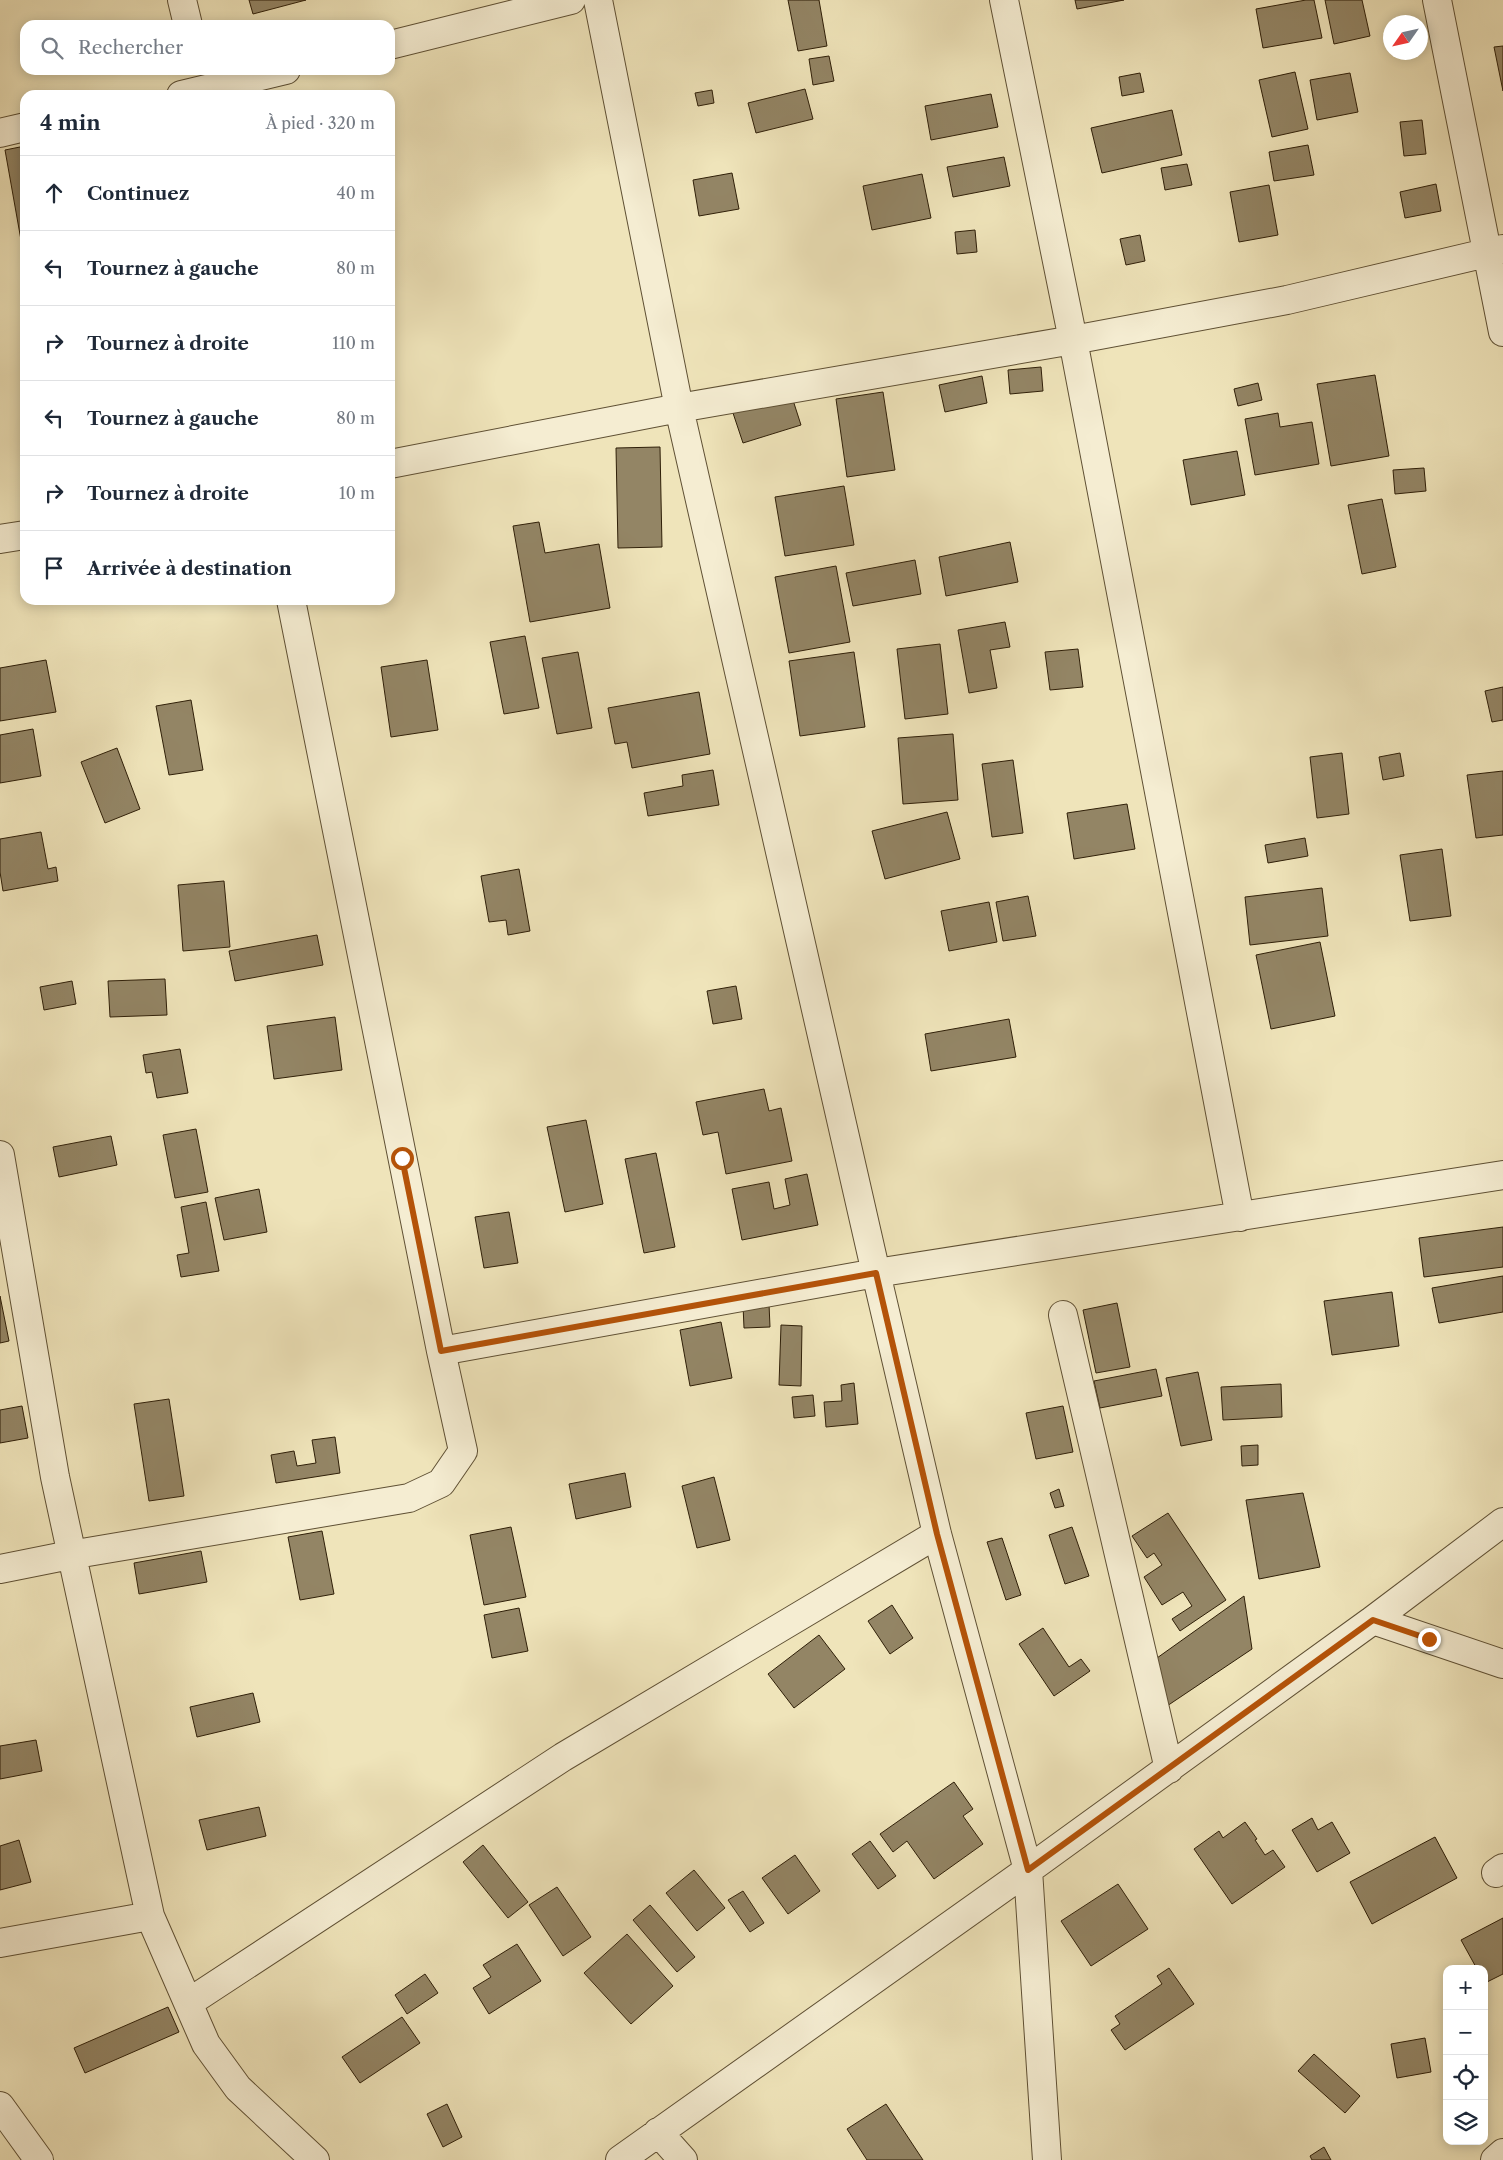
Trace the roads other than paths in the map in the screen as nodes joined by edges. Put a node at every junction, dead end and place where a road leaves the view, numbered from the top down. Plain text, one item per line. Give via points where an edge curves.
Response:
1 (182, 0) edge
2 (572, 0) edge
3 (598, 0) edge
4 (1004, 0) edge
5 (1437, 0) edge
6 (187, 20) edge
7 (395, 44) edge
8 (261, 75) edge
9 (197, 88) edge
10 (20, 129) edge
11 (0, 133) edge
12 (1496, 250) edge
13 (1503, 332) edge
14 (1073, 340) junction
15 (679, 408) junction
16 (395, 463) edge
17 (20, 536) edge
18 (0, 540) edge
19 (292, 605) edge
20 (0, 1155) edge
21 (1503, 1176) edge
22 (1240, 1217) junction
23 (6, 1228) edge
24 (876, 1273) junction
25 (1063, 1315) dead end
26 (441, 1351) junction
27 (1503, 1522) edge
28 (937, 1534) junction
29 (70, 1555) junction
30 (0, 1569) edge
31 (1373, 1620) junction
32 (1503, 1664) edge
33 (1169, 1769) junction
34 (1028, 1870) junction
35 (150, 1916) junction
36 (0, 1943) edge
37 (188, 2003) junction
38 (0, 2106) edge
39 (658, 2132) junction
40 (1503, 2153) edge
41 (39, 2160) edge
42 (315, 2160) edge
43 (620, 2160) edge
44 (683, 2160) edge
45 (1047, 2160) edge
46 (1495, 2160) edge

1 - 6 street
2 - 7 street
3 - 15 street
4 - 14 street
5 - 12 street
8 - 9 street
10 - 11 street
12 - 13 street
12 - 14 street via 1287,300
14 - 15 street
14 - 22 street
15 - 16 street
15 - 24 street
17 - 18 street
19 - 26 street
20 - 23 street
21 - 22 street
22 - 24 street
23 - 29 street
24 - 26 street
24 - 28 street
25 - 33 street
26 - 29 street via 463,1451 441,1483 409,1498
27 - 31 street
28 - 34 street
28 - 37 street via 562,1757
29 - 30 street
29 - 35 street
31 - 32 street
31 - 33 street
33 - 34 street
34 - 39 street
34 - 45 street
35 - 36 street
35 - 37 street
37 - 42 street via 206,2044 238,2088
38 - 41 street
39 - 43 street
39 - 44 street
40 - 46 street

